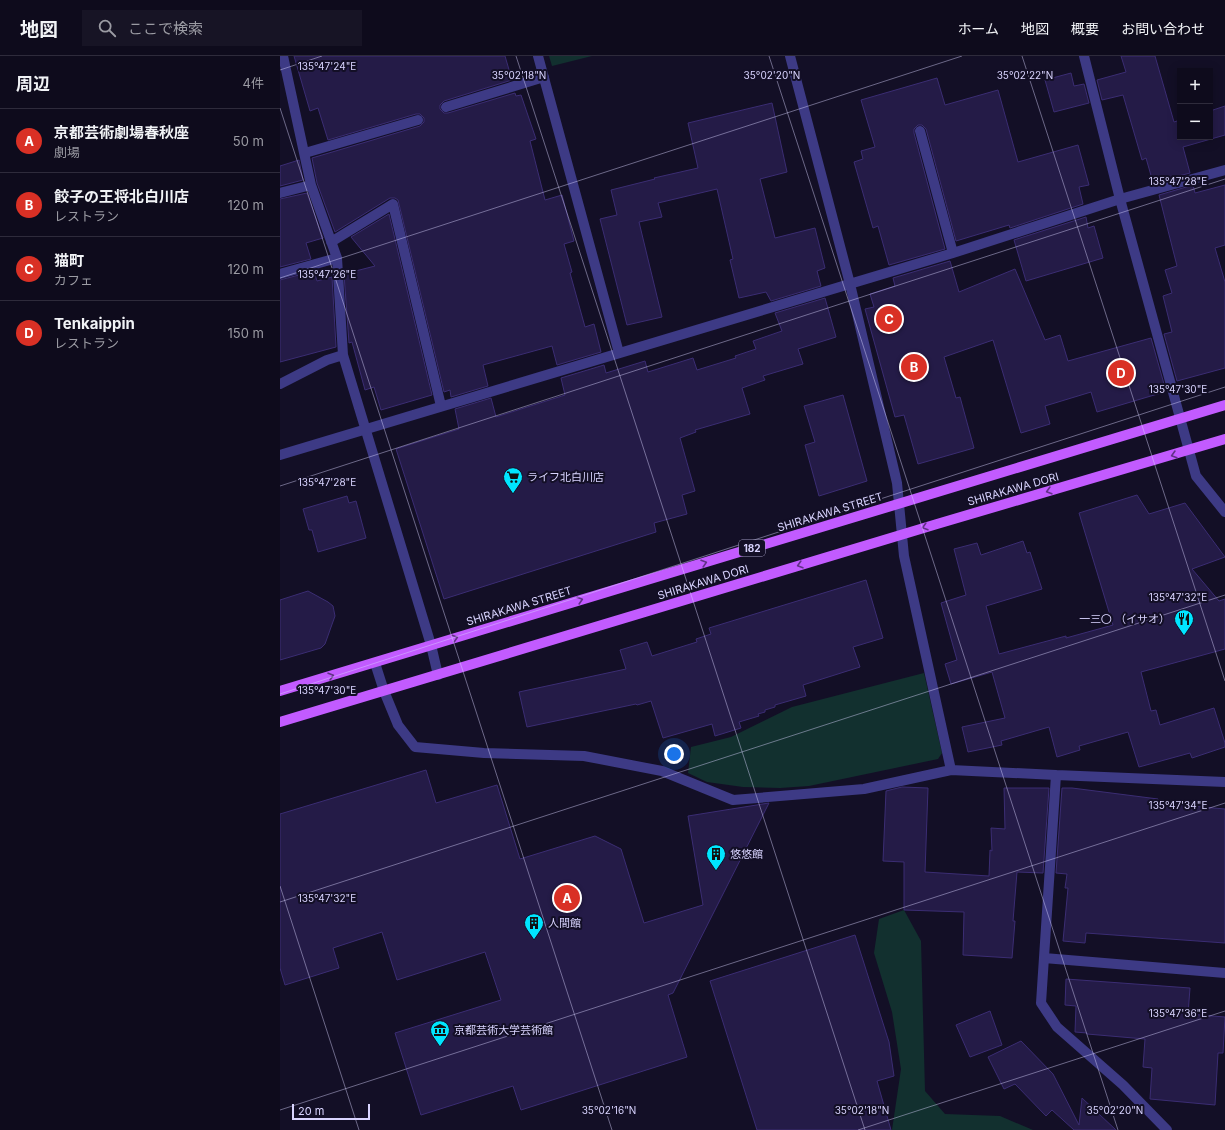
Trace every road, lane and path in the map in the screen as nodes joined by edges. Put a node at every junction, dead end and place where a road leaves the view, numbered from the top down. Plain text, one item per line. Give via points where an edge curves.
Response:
1 (283, 56) edge
2 (538, 56) edge
3 (790, 56) edge
4 (1084, 56) edge
5 (544, 77) junction
6 (284, 79) edge
7 (446, 107) dead end
8 (418, 120) dead end
9 (920, 131) dead end
10 (305, 153) junction
11 (1225, 170) edge
12 (312, 185) junction
13 (280, 193) edge
14 (1120, 199) junction
15 (331, 242) junction
16 (953, 253) junction
17 (337, 258) junction
18 (280, 274) edge
19 (850, 284) junction
20 (619, 353) junction
21 (343, 355) junction
22 (280, 384) edge
23 (1225, 405) edge
24 (441, 406) junction
25 (1181, 420) junction
26 (366, 429) junction
27 (1225, 440) edge
28 (1190, 451) junction
29 (280, 455) edge
30 (899, 504) junction
31 (1225, 512) edge
32 (902, 534) junction
33 (431, 645) junction
34 (375, 663) junction
35 (438, 675) junction
36 (280, 691) edge
37 (384, 691) junction
38 (280, 722) edge
39 (951, 770) junction
40 (1056, 775) junction
41 (1225, 782) edge
42 (1044, 958) junction
43 (1225, 972) edge
44 (1167, 1130) edge

1 - 6 street
2 - 5 street
3 - 19 street
4 - 14 street
5 - 7 street
5 - 20 street
6 - 10 street
8 - 10 street
9 - 16 street
10 - 12 street
11 - 14 street
12 - 13 street
12 - 15 street
14 - 16 street
14 - 25 street
15 - 17 street
15 - 24 street via 393,204
16 - 19 street
17 - 18 street
17 - 21 street
19 - 20 street
19 - 30 street via 897,483
20 - 24 street
21 - 22 street via 327,360
21 - 26 street
23 - 25 main road, SHIRAKAWA STREET / 182
24 - 26 street
25 - 28 street
25 - 30 main road, SHIRAKAWA STREET / 182
26 - 29 street
26 - 33 street
27 - 28 main road, SHIRAKAWA DORI
28 - 31 street via 1196,476
28 -> 32 main road, SHIRAKAWA DORI
30 - 32 street
33 -> 30 main road, SHIRAKAWA STREET / 182
32 -> 35 main road, SHIRAKAWA DORI
32 - 39 street via 904,556
33 - 34 main road, SHIRAKAWA STREET / 182
33 - 35 street
36 -> 34 main road, SHIRAKAWA STREET / 182
34 - 37 street
35 - 37 main road, SHIRAKAWA DORI
37 - 38 main road, SHIRAKAWA DORI
37 - 39 street via 398,725 415,747 484,753 584,756 662,771 733,800 864,789
39 - 40 street
40 - 41 street
40 - 42 street
42 - 43 street
42 - 44 street via 1041,1003 1057,1027 1123,1085

